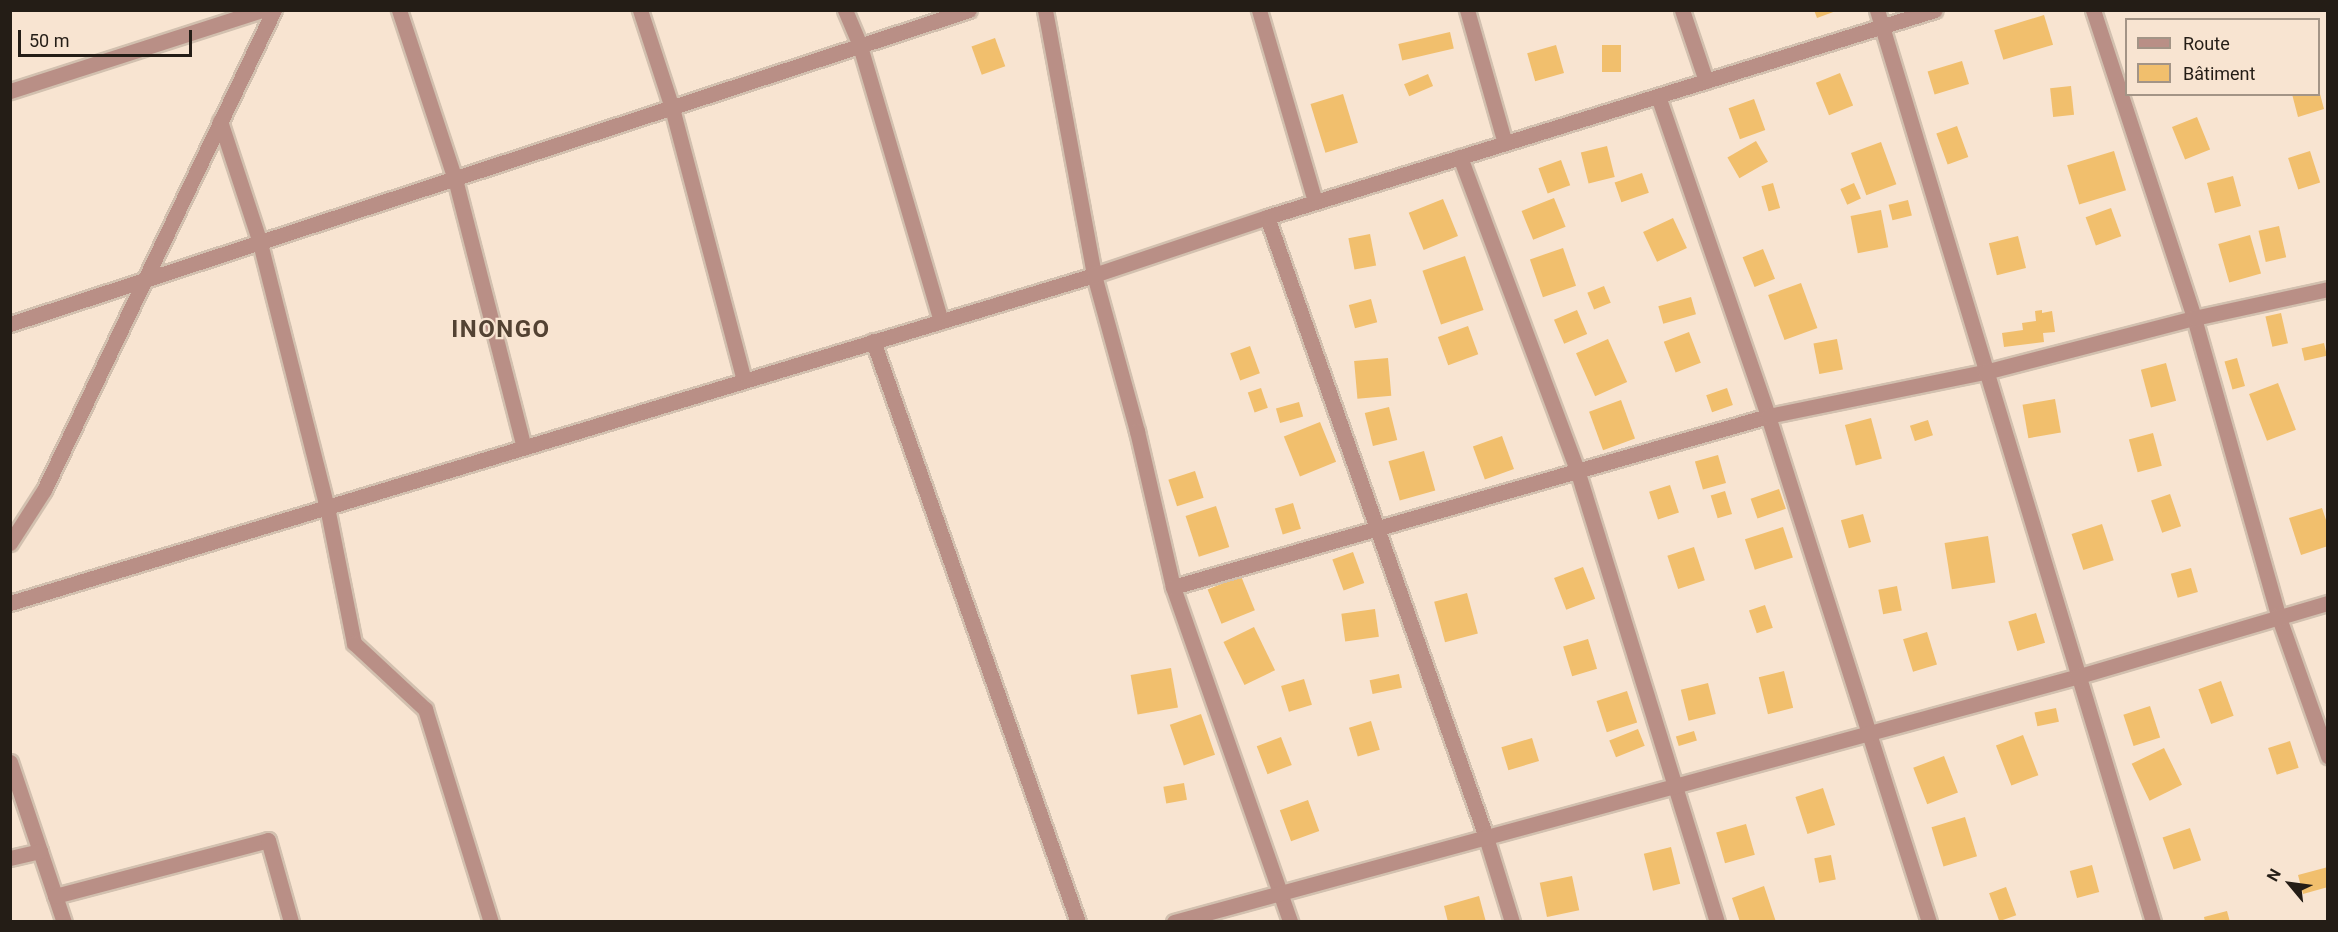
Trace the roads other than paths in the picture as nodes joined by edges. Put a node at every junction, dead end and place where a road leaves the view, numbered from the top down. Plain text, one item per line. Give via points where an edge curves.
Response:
1 (262, 10) edge
2 (274, 10) edge
3 (399, 10) edge
4 (640, 10) edge
5 (845, 10) edge
6 (969, 10) edge
7 (1045, 10) edge
8 (1259, 10) edge
9 (1467, 10) edge
10 (1682, 10) edge
11 (1877, 10) edge
12 (1935, 10) edge
13 (2093, 10) edge
14 (1882, 28) junction
15 (860, 46) junction
16 (1706, 81) junction
17 (10, 91) edge
18 (1658, 96) junction
19 (672, 108) junction
20 (220, 121) junction
21 (1504, 143) junction
22 (1460, 157) junction
23 (455, 179) junction
24 (1315, 201) junction
25 (1267, 217) junction
26 (260, 243) junction
27 (1094, 274) junction
28 (142, 282) junction
29 (2328, 289) edge
30 (2194, 318) junction
31 (941, 321) junction
32 (10, 324) edge
33 (873, 341) junction
34 (1984, 372) junction
35 (744, 380) junction
36 (1768, 416) junction
37 (524, 447) junction
38 (1578, 473) junction
39 (327, 507) junction
40 (1375, 530) junction
41 (10, 543) edge
42 (1173, 587) junction
43 (10, 603) edge
44 (2328, 603) edge
45 (2278, 615) junction
46 (2076, 677) junction
47 (1867, 733) junction
48 (2328, 756) edge
49 (10, 762) edge
50 (1672, 786) junction
51 (1485, 834) junction
52 (40, 851) junction
53 (10, 858) edge
54 (1279, 890) junction
55 (55, 896) junction
56 (64, 921) edge
57 (291, 921) edge
58 (492, 921) edge
59 (1078, 921) edge
60 (1174, 921) edge
61 (1290, 921) edge
62 (1512, 921) edge
63 (1717, 921) edge
64 (1929, 921) edge
65 (2153, 921) edge

1 - 17 street
2 - 20 street
3 - 23 street
4 - 19 street
5 - 15 street
6 - 15 street
7 - 27 street
8 - 24 street
9 - 21 street
10 - 16 street
11 - 14 street
12 - 14 street
13 - 30 street
14 - 16 street
14 - 34 street
15 - 19 street
15 - 31 street
16 - 18 street
18 - 21 street
18 - 36 street
19 - 23 street
19 - 35 street
20 - 26 street
20 - 28 street
21 - 22 street
22 - 24 street
22 - 38 street
23 - 26 street
23 - 37 street
24 - 25 street
25 - 27 street
25 - 40 street
26 - 28 street
26 - 39 street
27 - 31 street
27 - 42 street via 1137,431
28 - 32 street
28 - 41 street via 44,490
29 - 30 street
30 - 34 street
30 - 45 street
31 - 33 street
33 - 35 street
33 - 59 street
34 - 36 street
34 - 46 street
35 - 37 street
36 - 38 street
36 - 47 street
37 - 39 street
38 - 40 street
38 - 50 street
39 - 43 street
39 - 58 street via 354,643 425,709
40 - 42 street
40 - 51 street
42 - 54 street
44 - 45 street
45 - 46 street
45 - 48 street
46 - 47 street
46 - 65 street
47 - 50 street
47 - 64 street
49 - 52 street
50 - 51 street
50 - 63 street
51 - 54 street
51 - 62 street
52 - 53 street
52 - 55 street
54 - 60 street
54 - 61 street
55 - 56 street
55 - 57 street via 268,840

